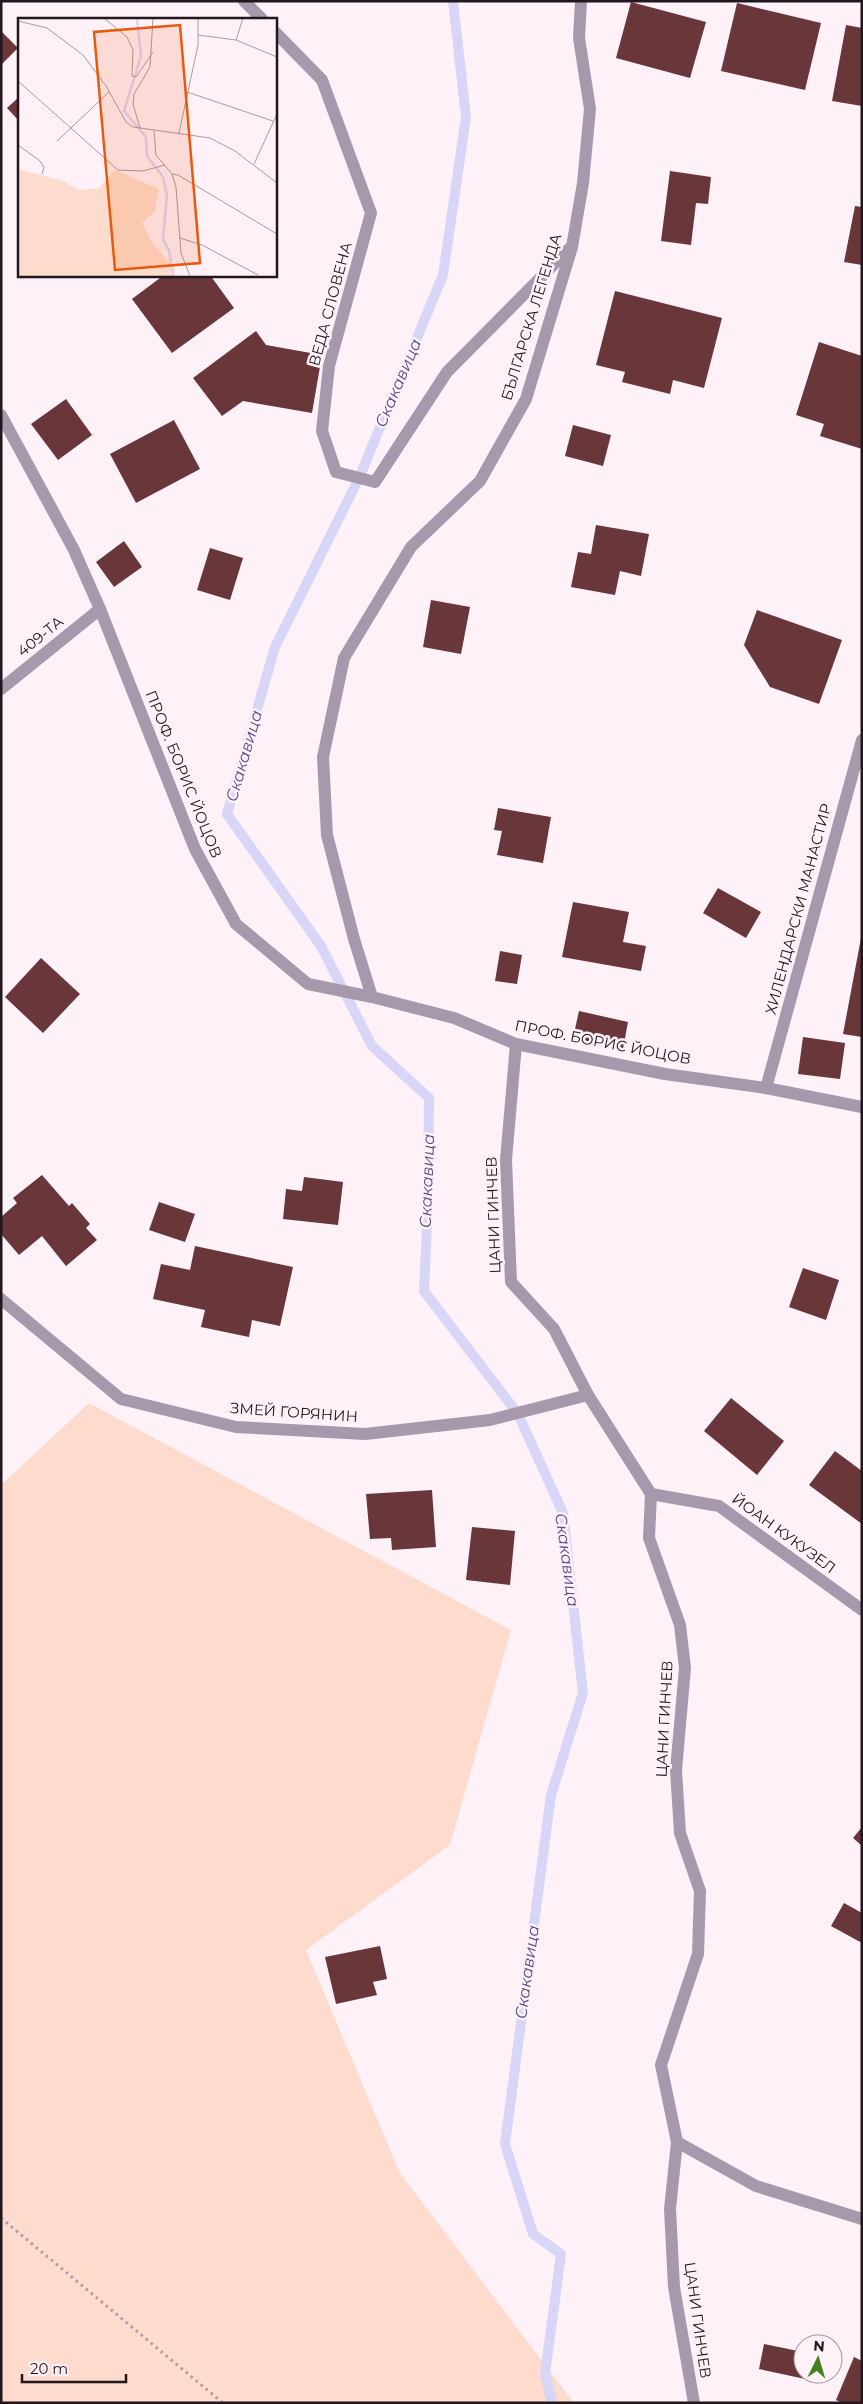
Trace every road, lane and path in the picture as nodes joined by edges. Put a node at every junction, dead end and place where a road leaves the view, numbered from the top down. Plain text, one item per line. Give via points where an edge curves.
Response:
1 (244, 1) edge
2 (581, 1) edge
3 (261, 18) edge
4 (276, 33) edge
5 (572, 247) junction
6 (1, 415) edge
7 (100, 608) junction
8 (1, 689) edge
9 (862, 740) edge
10 (372, 997) junction
11 (516, 1044) junction
12 (766, 1088) junction
13 (862, 1106) edge
14 (1, 1299) edge
15 (588, 1395) junction
16 (651, 1494) junction
17 (862, 1610) edge
18 (677, 2142) junction
19 (1, 2218) edge
20 (862, 2218) edge
21 (224, 2403) edge
22 (694, 2403) edge

1 - 3 street
2 - 5 street, БЪЛГАРСКА ЛЕГЕНДА via 579,38 590,109 583,183
4 - 5 street, ВЕДА СЛОВЕНА via 322,80 371,213 329,366 322,431 336,472 376,482 447,372
5 - 10 street, БЪЛГАРСКА ЛЕГЕНДА via 526,399 480,481 411,547 344,658 324,757 326,835
6 - 7 street, ПРОФ. БОРИС ЙОЦОВ via 74,550
7 - 8 street, 409-ТА
7 - 10 street, ПРОФ. БОРИС ЙОЦОВ via 195,849 236,924 308,984
9 - 12 street, ХИЛЕНДАРСКИ МАНАСТИР
10 - 11 street, ПРОФ. БОРИС ЙОЦОВ via 454,1018
11 - 12 street, ПРОФ. БОРИС ЙОЦОВ via 665,1074
11 - 15 street, ЦАНИ ГИНЧЕВ via 506,1160 511,1282 554,1329
12 - 13 street, ПРОФ. БОРИС ЙОЦОВ
14 - 15 street, ЗМЕЙ ГОРЯНИН via 121,1399 246,1427 365,1434 490,1420
15 - 16 street, ЦАНИ ГИНЧЕВ
16 - 17 street, ЙОАН КУКУЗЕЛ via 720,1506
16 - 18 street, ЦАНИ ГИНЧЕВ via 649,1538 680,1625 685,1668 676,1770 680,1833 700,1891 698,1954 661,2066
18 - 20 street via 756,2186
18 - 22 street, ЦАНИ ГИНЧЕВ via 670,2209 674,2287
19 - 21 path

